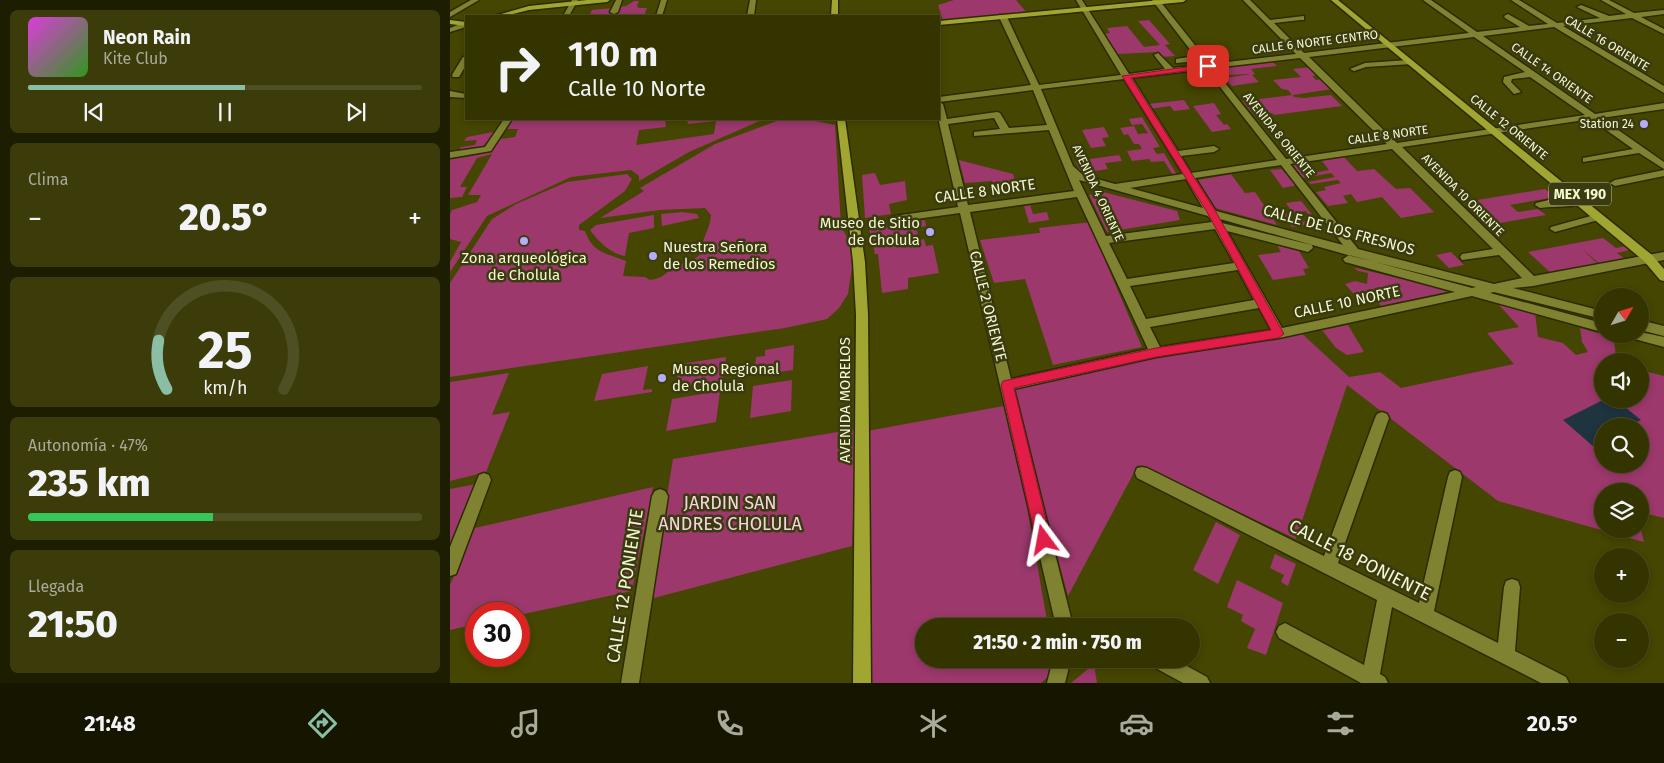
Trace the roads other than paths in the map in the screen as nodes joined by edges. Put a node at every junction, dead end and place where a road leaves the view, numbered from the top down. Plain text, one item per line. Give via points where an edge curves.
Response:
1 (476, 0) edge
2 (607, 0) edge
3 (619, 0) edge
4 (664, 0) edge
5 (753, 0) edge
6 (835, 0) edge
7 (1079, 0) edge
8 (1183, 0) edge
9 (1246, 0) edge
10 (1334, 0) edge
11 (1341, 0) edge
12 (1426, 0) edge
13 (1514, 0) edge
14 (1604, 0) edge
15 (1156, 1) edge
16 (574, 2) edge
17 (1581, 6) dead end
18 (1085, 10) junction
19 (614, 12) dead end
20 (1664, 12) edge
21 (450, 15) edge
22 (502, 15) edge
23 (567, 15) edge
24 (658, 15) edge
25 (751, 15) edge
26 (835, 15) edge
27 (1508, 16) dead end
28 (1632, 16) junction
29 (1003, 17) junction
30 (1301, 18) dead end
31 (1609, 19) junction
32 (450, 22) edge
33 (1268, 22) junction
34 (940, 24) edge
35 (465, 25) edge
36 (465, 25) edge
37 (1555, 25) junction
38 (1527, 28) junction
39 (450, 30) edge
40 (1664, 32) edge
41 (1474, 34) junction
42 (1391, 44) junction
43 (1158, 55) dead end
44 (1303, 56) junction
45 (1201, 58) junction
46 (465, 60) edge
47 (1179, 61) dead end
48 (1409, 62) junction
49 (1208, 66) junction
50 (1354, 69) dead end
51 (1171, 71) junction
52 (1531, 74) junction
53 (453, 75) edge
54 (1126, 76) junction
55 (1036, 87) junction
56 (1664, 90) edge
57 (1518, 92) dead end
58 (450, 94) edge
59 (465, 96) edge
60 (940, 99) edge
61 (1664, 106) edge
62 (940, 108) edge
63 (1592, 117) junction
64 (507, 120) edge
65 (842, 120) edge
66 (943, 122) junction
67 (1053, 127) junction
68 (1006, 131) junction
69 (1497, 132) junction
70 (977, 134) dead end
71 (1396, 147) junction
72 (1214, 149) dead end
73 (1641, 150) junction
74 (1175, 154) junction
75 (450, 155) edge
76 (1586, 160) dead end
77 (1286, 163) junction
78 (1664, 166) edge
79 (1071, 168) junction
80 (1664, 173) edge
81 (1188, 176) junction
82 (1616, 182) dead end
83 (1115, 187) junction
84 (1081, 193) junction
85 (1580, 202) junction
86 (1540, 205) dead end
87 (964, 210) junction
88 (1212, 212) junction
89 (1598, 217) junction
90 (894, 219) dead end
91 (1218, 225) junction
92 (1554, 229) dead end
93 (1104, 240) junction
94 (1502, 251) junction
95 (1354, 252) junction
96 (1466, 258) dead end
97 (1659, 259) edge
98 (1363, 263) junction
99 (1241, 266) junction
100 (1664, 277) edge
101 (1533, 282) junction
102 (1124, 283) junction
103 (1499, 287) junction
104 (1471, 293) junction
105 (1261, 303) junction
106 (1594, 313) edge
107 (1142, 324) junction
108 (1594, 324) edge
109 (1649, 327) edge
110 (1664, 331) edge
111 (1278, 334) junction
112 (1649, 338) edge
113 (1664, 342) edge
114 (1156, 352) junction
115 (1008, 385) junction
116 (1382, 418) dead end
117 (1142, 473) dead end
118 (1455, 477) dead end
119 (484, 480) dead end
120 (660, 496) dead end
121 (1328, 567) junction
122 (450, 568) edge
123 (1512, 586) dead end
124 (1386, 596) junction
125 (1424, 615) junction
126 (1062, 618) edge
127 (1285, 632) dead end
128 (1506, 656) junction
129 (1060, 668) edge
130 (1173, 668) edge
131 (1374, 681) edge
132 (630, 683) edge
133 (862, 683) edge
134 (1056, 683) edge
135 (1201, 683) edge
136 (1560, 683) edge

1 - 21 street
2 - 16 main road
3 - 19 street
4 - 24 street
5 - 25 street
6 - 26 main road
7 - 18 street
8 - 15 main road
9 - 33 street, AVENIDA 10 ORIENTE
10 - 42 main road, CALLE 12 ORIENTE / MEX 190
11 - 42 main road, CALLE 12 ORIENTE / MEX 190
12 - 41 street, CALLE 14 ORIENTE
13 - 37 street, CALLE 16 ORIENTE
14 - 28 street
15 - 18 main road
15 - 45 street, AVENIDA 8 ORIENTE
16 - 22 main road
16 - 23 street
17 - 31 street
18 - 29 main road
18 - 54 street
20 - 28 street, CALLE 6 NORTE CENTRO
27 - 38 street
28 - 31 street, CALLE 6 NORTE CENTRO
28 - 40 street
29 - 34 main road
29 - 55 street, AVENIDA 4 ORIENTE
30 - 33 street
31 - 37 street, CALLE 6 NORTE CENTRO
32 - 35 main road
33 - 44 street, AVENIDA 10 ORIENTE
36 - 39 street
37 - 38 street, CALLE 6 NORTE CENTRO
37 - 56 street, CALLE 16 ORIENTE
38 - 41 street, CALLE 6 NORTE CENTRO
41 - 42 street, CALLE 6 NORTE CENTRO
41 - 52 street, CALLE 14 ORIENTE
42 - 44 street, CALLE 6 NORTE CENTRO
42 - 48 main road, CALLE 12 ORIENTE / MEX 190
42 - 69 main road, CALLE 12 ORIENTE / MEX 190
43 - 51 street
44 - 49 street, CALLE 6 NORTE CENTRO
44 - 71 street, AVENIDA 10 ORIENTE
45 - 47 street
45 - 49 street, AVENIDA 8 ORIENTE
46 - 53 street
48 - 50 street via 1365,65
48 - 69 main road, CALLE 12 ORIENTE / MEX 190
49 - 51 street, CALLE 6 NORTE CENTRO
49 - 77 street, AVENIDA 8 ORIENTE
51 - 54 street, CALLE 6 NORTE CENTRO
52 - 57 street via 1508,77 1507,82
52 - 63 street, CALLE 14 ORIENTE
54 - 55 street, CALLE 6 NORTE CENTRO
54 - 74 street
55 - 60 street, CALLE 6 NORTE CENTRO
55 - 67 street, AVENIDA 4 ORIENTE
58 - 59 street
61 - 63 street, CALLE 8 NORTE
62 - 66 street, CALLE 2 ORIENTE
63 - 69 street, CALLE 8 NORTE
63 - 73 street, CALLE 14 ORIENTE
64 - 75 street via 488,148
65 - 133 main road, AVENIDA MORELOS via 860,262 862,315
66 - 68 street via 997,115
66 - 87 street, CALLE 2 ORIENTE
67 - 68 street
67 - 79 street, AVENIDA 4 ORIENTE
68 - 70 street
69 - 71 street, CALLE 8 NORTE
69 - 85 main road, CALLE 12 ORIENTE / MEX 190
69 - 97 main road, CALLE 12 ORIENTE / MEX 190
71 - 77 street, CALLE 8 NORTE
71 - 94 street, AVENIDA 10 ORIENTE
72 - 74 street
73 - 76 street
73 - 78 street, CALLE 14 ORIENTE
74 - 81 street
77 - 81 street, CALLE 8 NORTE
77 - 95 street, AVENIDA 8 ORIENTE
79 - 83 street, CALLE DE LOS FRESNOS via 1080,178
79 - 84 street, AVENIDA 4 ORIENTE
80 - 82 street
81 - 83 street, CALLE 8 NORTE
81 - 88 street
83 - 88 street, CALLE DE LOS FRESNOS
84 - 87 street, CALLE 8 NORTE
84 - 93 street, AVENIDA 4 ORIENTE
85 - 86 street
85 - 89 main road, CALLE 12 ORIENTE / MEX 190
87 - 90 street, CALLE 8 NORTE
87 - 115 street, CALLE 2 ORIENTE
88 - 91 street
88 - 95 street, CALLE DE LOS FRESNOS
89 - 92 street
89 - 97 main road, CALLE 12 ORIENTE / MEX 190
91 - 93 street
91 - 98 street, CALLE DE LOS FRESNOS
91 - 99 street
93 - 102 street, AVENIDA 4 ORIENTE
94 - 96 street
94 - 101 street, AVENIDA 10 ORIENTE
95 - 98 street, AVENIDA 8 ORIENTE
95 - 103 street, CALLE DE LOS FRESNOS
97 - 100 main road, CALLE 12 ORIENTE / MEX 190
97 - 101 street, CALLE 10 NORTE
98 - 104 street, CALLE DE LOS FRESNOS
99 - 102 street
99 - 105 street
101 - 103 street, CALLE 10 NORTE
102 - 107 street, AVENIDA 4 ORIENTE
103 - 104 street, CALLE 10 NORTE
103 - 106 street, CALLE DE LOS FRESNOS
104 - 108 street, CALLE DE LOS FRESNOS
104 - 111 street, CALLE 10 NORTE
105 - 107 street
105 - 111 street
107 - 114 street, AVENIDA 4 ORIENTE
109 - 110 street
111 - 114 street, CALLE 10 NORTE
112 - 113 street
114 - 115 street, CALLE 10 NORTE
115 - 126 street, CALLE 2 ORIENTE
116 - 121 street
117 - 121 street, CALLE 18 PONIENTE
118 - 125 street
119 - 122 street
120 - 132 street, CALLE 12 PONIENTE
121 - 124 street, CALLE 18 PONIENTE
123 - 128 street
124 - 125 street, CALLE 18 PONIENTE
124 - 131 street
125 - 128 street, CALLE 18 PONIENTE
127 - 131 street
128 - 136 street, CALLE 18 PONIENTE
129 - 134 street
130 - 135 street

